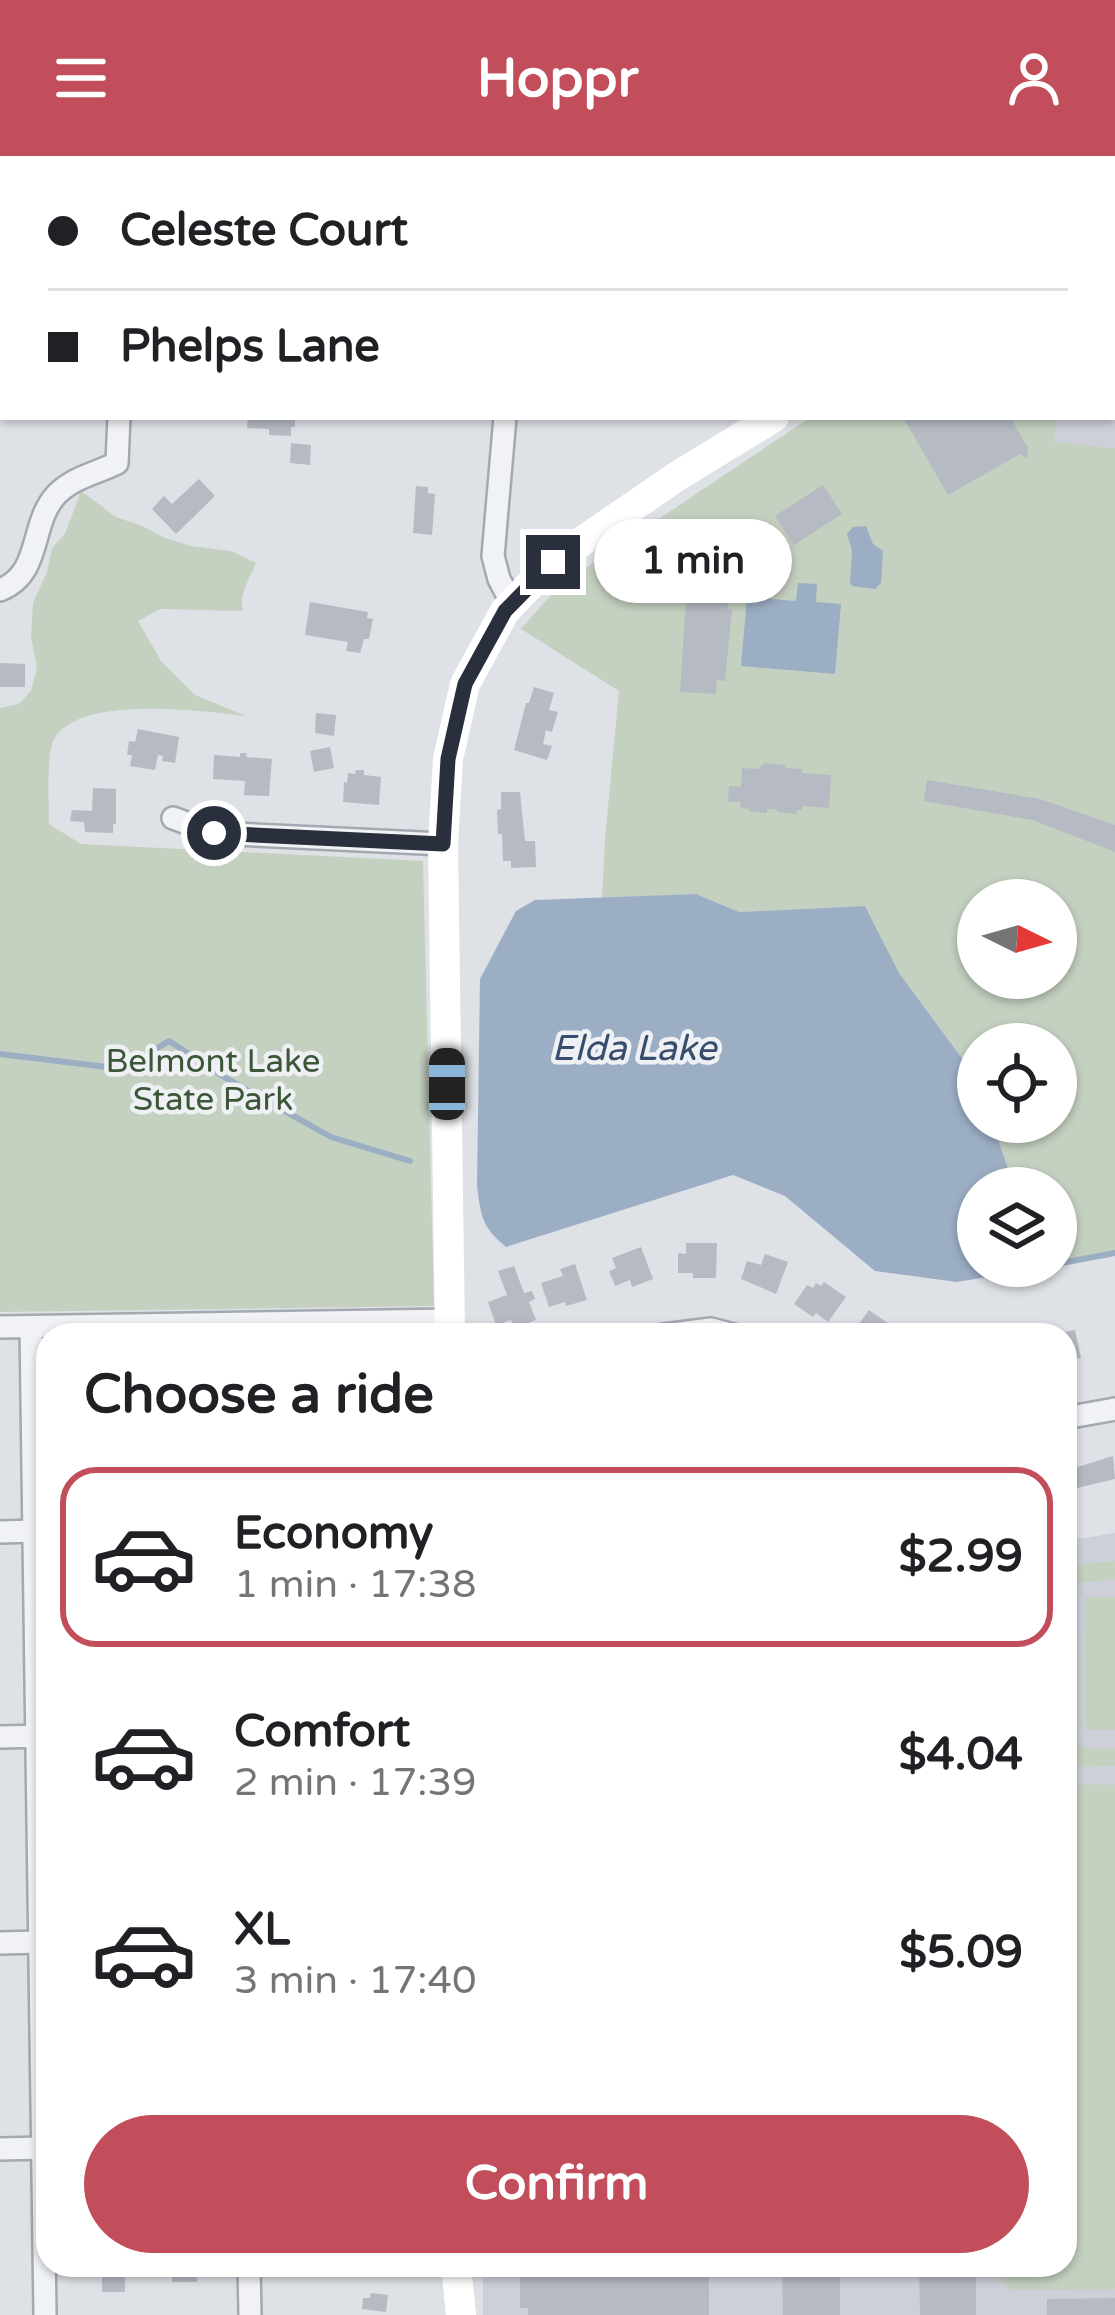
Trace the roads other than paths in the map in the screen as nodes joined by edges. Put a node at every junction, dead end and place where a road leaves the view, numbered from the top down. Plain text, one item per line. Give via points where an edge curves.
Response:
1 (119, 420) edge
2 (505, 420) edge
3 (764, 420) edge
4 (732, 430) edge
5 (0, 590) edge
6 (512, 604) junction
7 (173, 818) dead end
8 (443, 844) junction
9 (450, 1323) edge
10 (0, 1327) edge
11 (31, 1327) junction
12 (36, 1327) edge
13 (1115, 1409) edge
14 (1077, 1416) edge
15 (0, 1532) edge
16 (34, 1532) junction
17 (36, 1583) edge
18 (36, 1736) edge
19 (0, 1737) edge
20 (36, 1942) edge
21 (0, 1943) edge
22 (36, 2148) edge
23 (0, 2149) edge
24 (45, 2277) edge
25 (249, 2277) edge
26 (457, 2277) edge
27 (45, 2315) edge
28 (250, 2315) edge
29 (460, 2315) edge

1 - 5 street via 117,463 53,498 31,563
2 - 6 street via 494,556
3 - 4 street
4 - 6 street via 553,562
6 - 8 street via 465,684 448,759
7 - 8 street via 214,833
8 - 9 street
10 - 11 street
11 - 12 street
11 - 16 street
13 - 14 street
15 - 16 street
16 - 17 street
18 - 19 street
20 - 21 street
22 - 23 street
24 - 27 street
25 - 28 street
26 - 29 street

